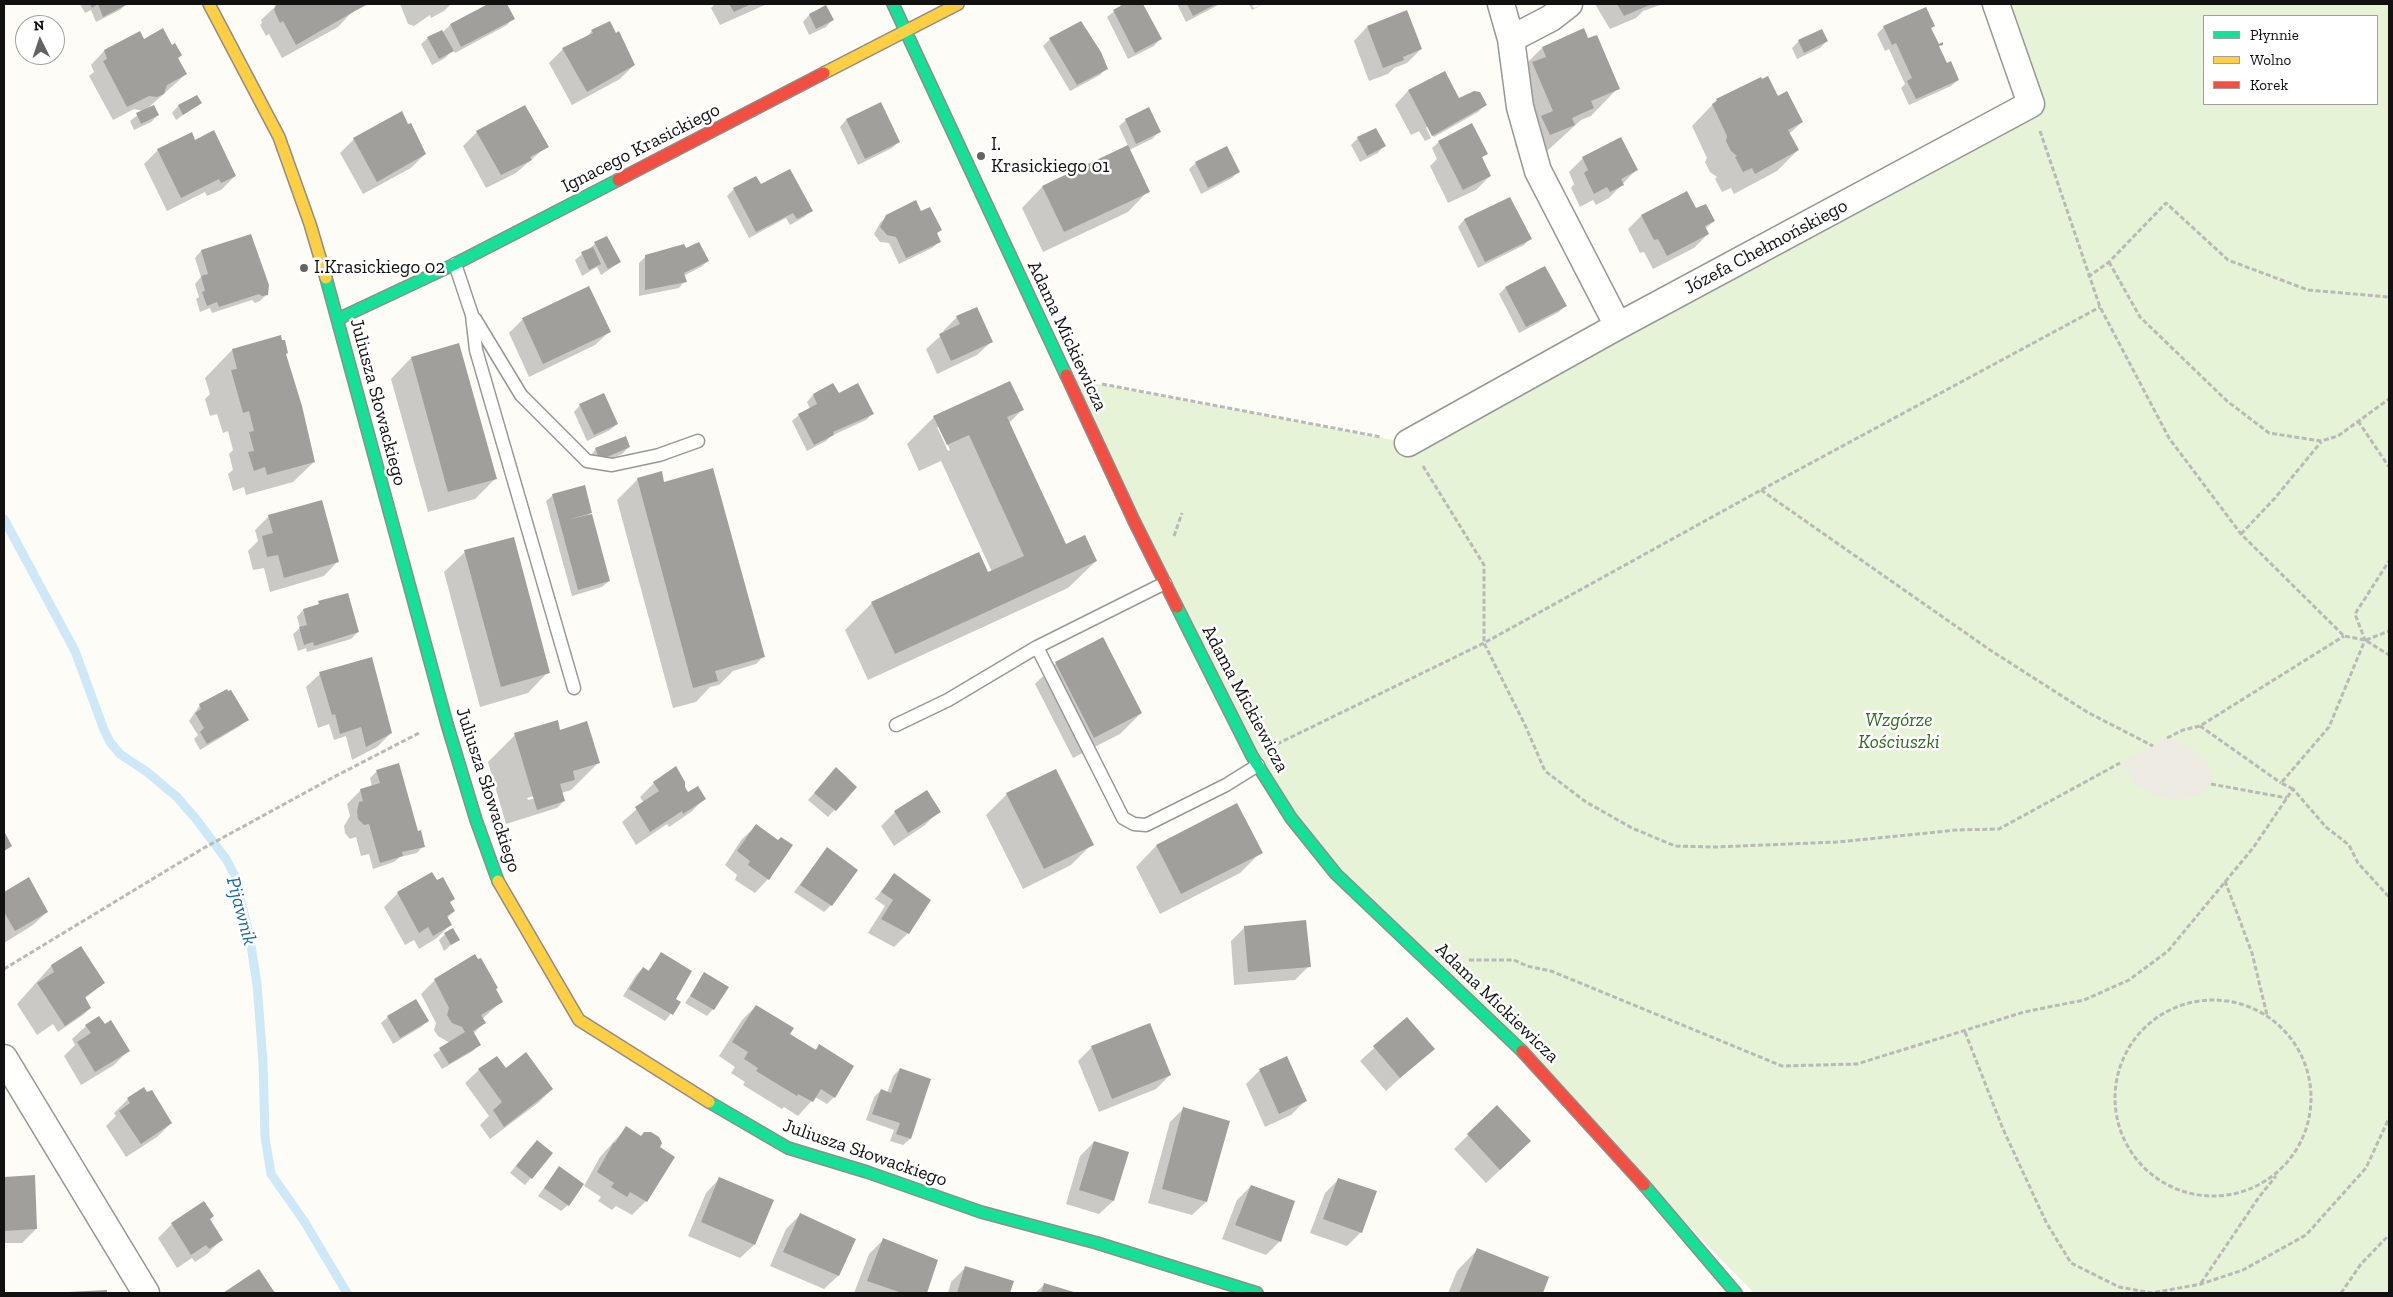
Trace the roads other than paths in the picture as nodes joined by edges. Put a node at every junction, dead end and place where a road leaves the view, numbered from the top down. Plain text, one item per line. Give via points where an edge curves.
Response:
1 (209, 4) edge
2 (893, 4) edge
3 (958, 4) edge
4 (1501, 4) edge
5 (1569, 4) edge
6 (1996, 4) edge
7 (907, 31) junction
8 (1511, 39) junction
9 (454, 264) junction
10 (472, 315) junction
11 (338, 318) junction
12 (1618, 326) junction
13 (698, 441) dead end
14 (1408, 443) road end
15 (1165, 583) junction
16 (1038, 647) junction
17 (574, 688) dead end
18 (896, 725) dead end
19 (1255, 761) junction
20 (4, 1058) edge
21 (146, 1293) edge
22 (1258, 1293) edge
23 (1736, 1293) edge

1 - 11 street, Juliusza Słowackiego via 279,137 310,224
2 - 7 street, Adama Mickiewicza
3 - 7 street, Ignacego Krasickiego
4 - 8 street
5 - 8 street via 1551,18
6 - 12 street, Józefa Chełmońskiego via 2031,104
7 - 9 street, Ignacego Krasickiego
7 - 15 street, Adama Mickiewicza via 1066,378
8 - 12 street via 1520,107 1538,171
9 - 10 lane
9 - 11 street, Ignacego Krasickiego
10 - 13 lane via 521,395 587,461 612,466 659,455
10 - 17 lane via 476,350
11 - 22 street, Juliusza Słowackiego via 401,558 476,820 496,876 580,1020 740,1122 788,1148 981,1212
12 - 14 street, Józefa Chełmońskiego
15 - 16 lane
15 - 19 street, Adama Mickiewicza
16 - 18 lane via 948,700
16 - 19 lane via 1123,818 1134,824 1146,825 1226,785
19 - 23 street, Adama Mickiewicza via 1291,818 1336,874 1538,1066
20 - 21 street

